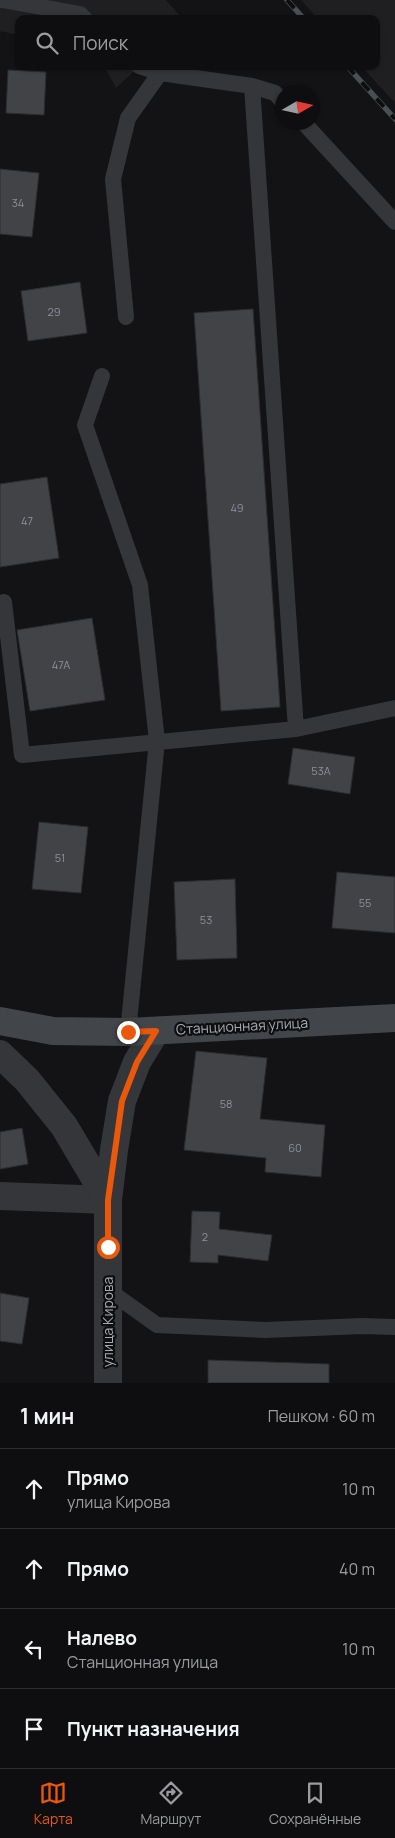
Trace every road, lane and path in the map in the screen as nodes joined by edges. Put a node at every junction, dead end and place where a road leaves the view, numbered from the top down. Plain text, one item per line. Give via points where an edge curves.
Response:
1 (2, 0) edge
2 (81, 15) edge
3 (151, 70) edge
4 (160, 73) junction
5 (252, 86) junction
6 (275, 93) edge
7 (310, 130) edge
8 (395, 222) edge
9 (126, 317) dead end
10 (102, 376) dead end
11 (4, 602) dead end
12 (395, 708) edge
13 (296, 729) junction
14 (157, 741) junction
15 (395, 1018) edge
16 (0, 1021) edge
17 (156, 1031) junction
18 (128, 1032) junction
19 (0, 1054) edge
20 (0, 1196) edge
21 (108, 1200) junction
22 (108, 1290) junction
23 (395, 1327) edge
24 (108, 1383) edge

1 - 2 lane
3 - 4 lane
4 - 5 lane
4 - 9 lane via 128,118 113,179
5 - 6 lane
5 - 13 lane
7 - 8 lane
10 - 14 lane via 85,425 140,586
11 - 14 lane via 22,755
12 - 13 lane
13 - 14 lane
14 - 18 lane
15 - 17 main road, Станционная улица
16 - 18 main road, Станционная улица via 53,1031
17 - 18 main road, Станционная улица
17 - 21 street, улица Кирова via 137,1062 122,1101
19 - 21 street via 27,1080 64,1126
20 - 21 street
21 - 22 street, улица Кирова
22 - 23 lane via 157,1325 265,1330
22 - 24 street, улица Кирова

